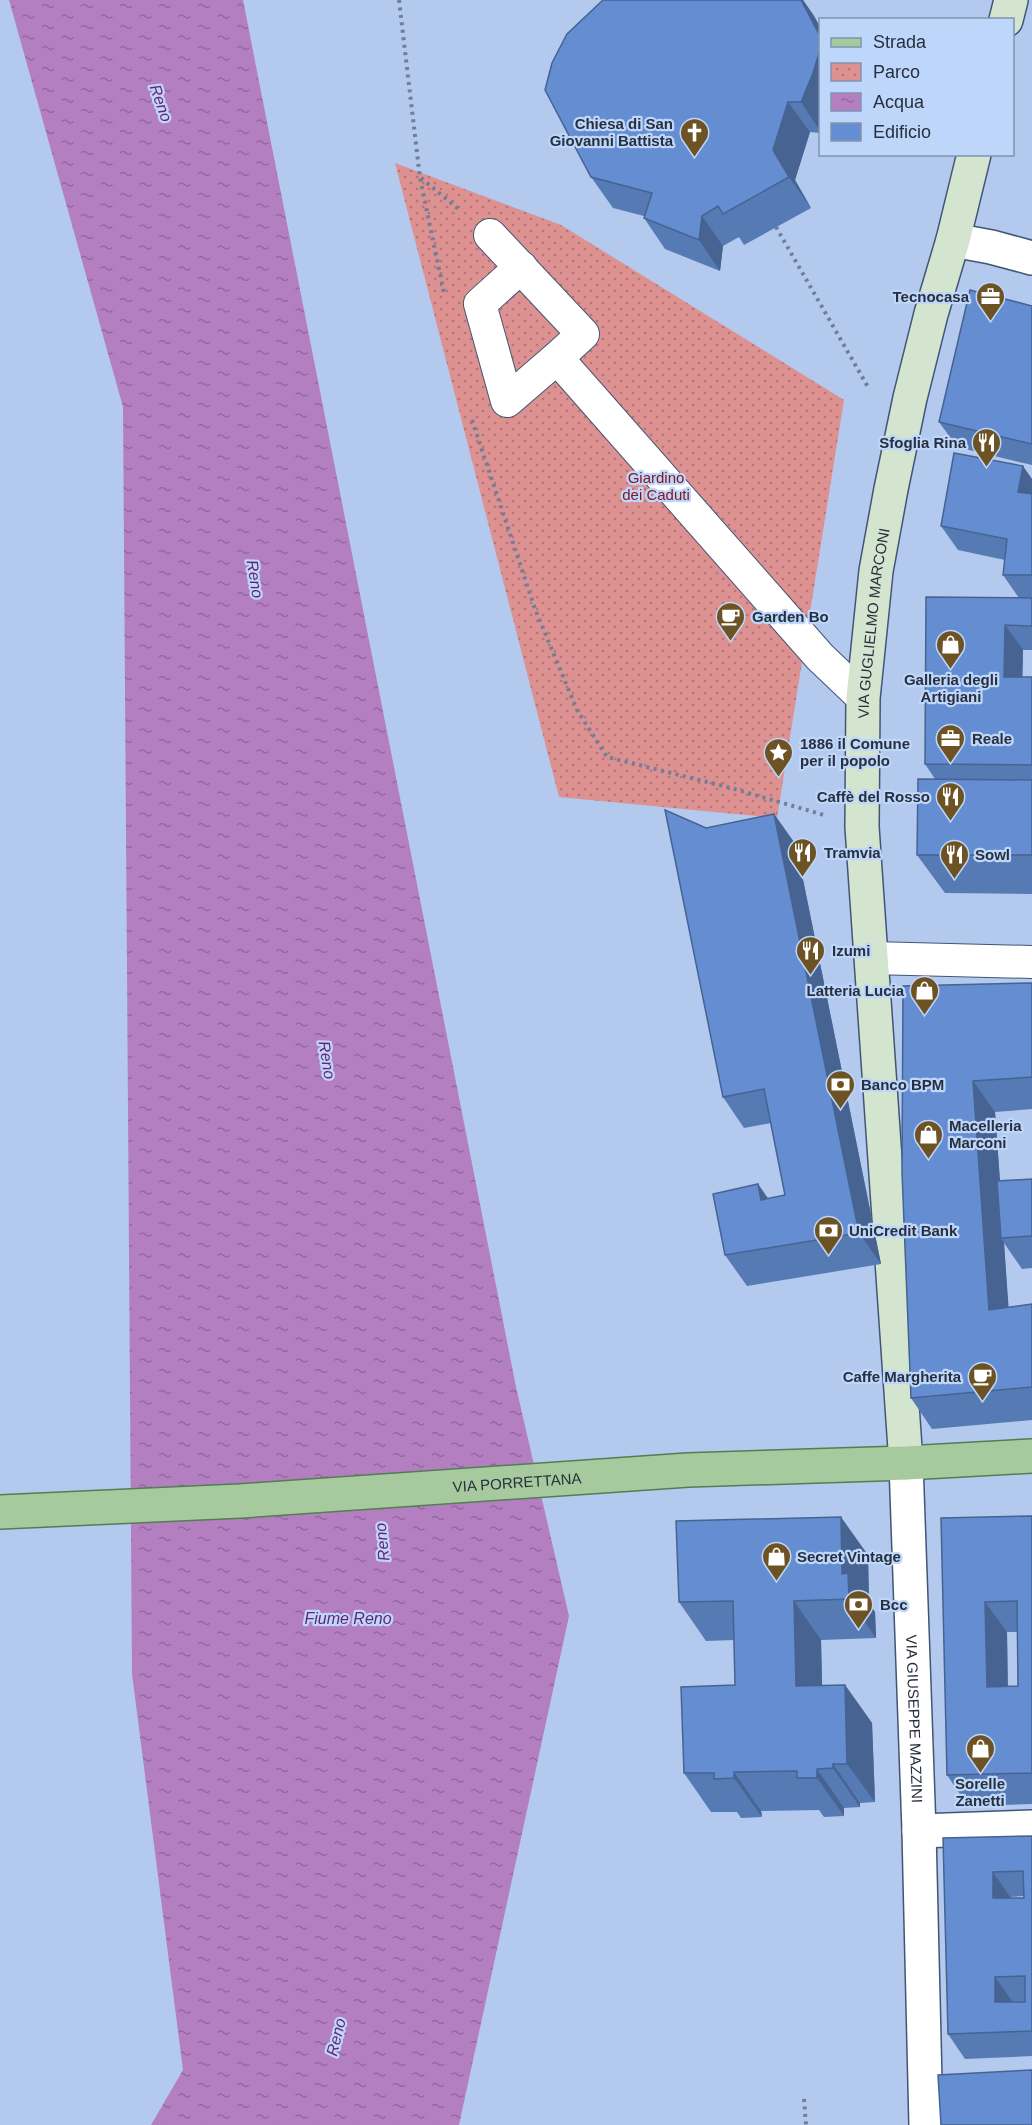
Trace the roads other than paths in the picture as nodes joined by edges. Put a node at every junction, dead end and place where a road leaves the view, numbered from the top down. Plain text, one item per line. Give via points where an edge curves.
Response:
1 (1011, 0) edge
2 (1006, 18) edge
3 (974, 156) edge
4 (490, 235) road end
5 (953, 240) junction
6 (1032, 258) edge
7 (521, 267) junction
8 (557, 358) junction
9 (863, 698) junction
10 (871, 958) junction
11 (1032, 962) edge
12 (1032, 1456) edge
13 (906, 1463) junction
14 (0, 1512) edge
15 (1032, 1827) edge
16 (919, 1832) junction
17 (926, 2125) edge

1 - 2 main road
3 - 5 main road, VIA GUGLIELMO MARCONI
4 - 7 street
5 - 6 street
5 - 9 main road, VIA GUGLIELMO MARCONI via 928,324 891,489 876,571
7 - 8 street via 584,334
7 - 8 street via 480,304 507,401
8 - 9 street via 820,657
9 - 10 main road, VIA GUGLIELMO MARCONI via 862,827
10 - 11 street
10 - 13 main road, VIA GUGLIELMO MARCONI
12 - 13 main road, VIA PORRETTANA
13 - 14 main road, VIA PORRETTANA via 688,1470 240,1501
13 - 16 street, VIA GIUSEPPE MAZZINI
15 - 16 street
16 - 17 street, VIA GIUSEPPE MAZZINI via 938,2079

